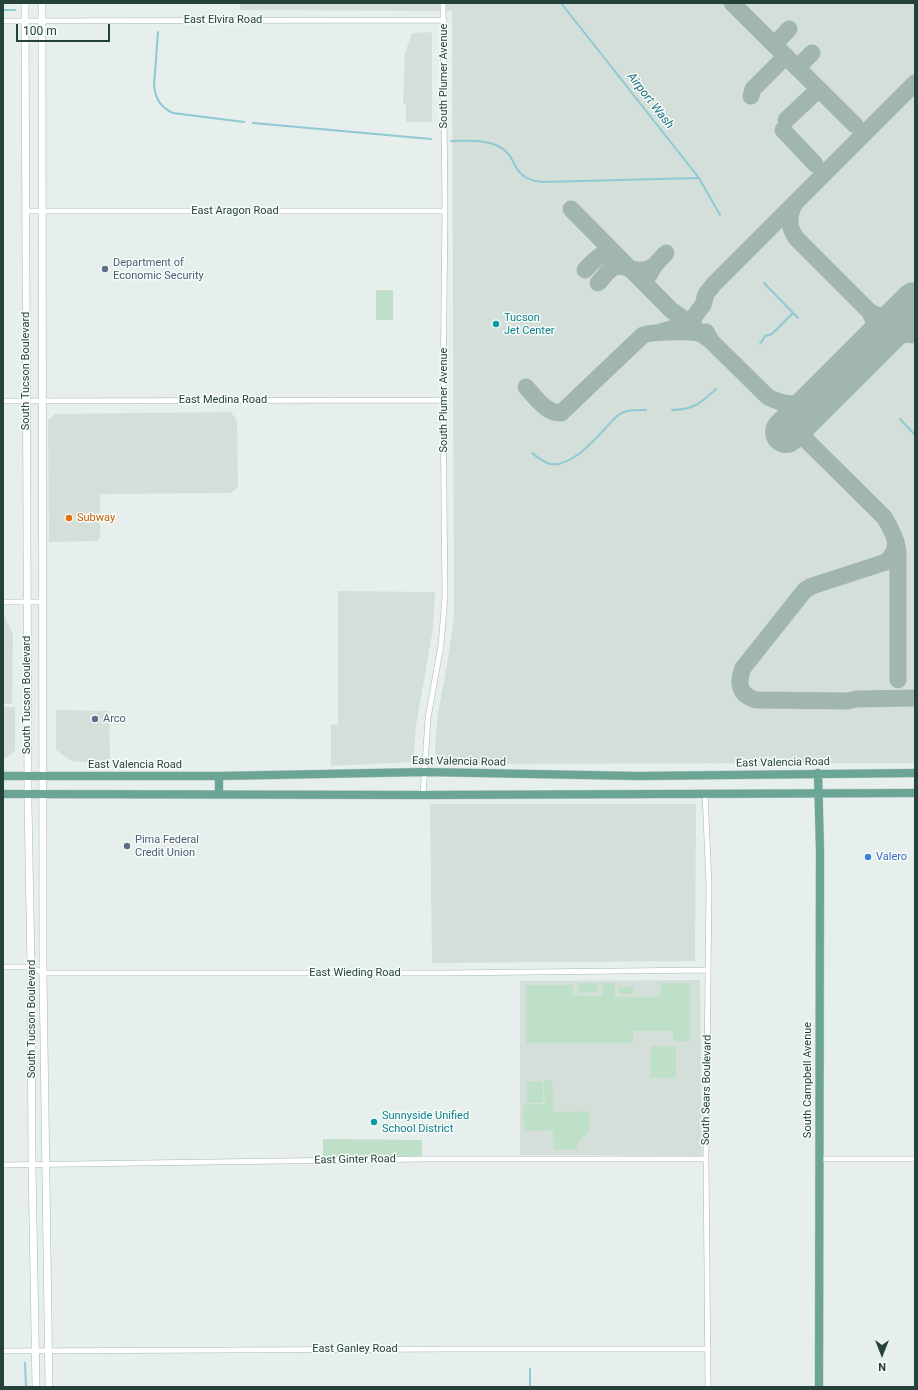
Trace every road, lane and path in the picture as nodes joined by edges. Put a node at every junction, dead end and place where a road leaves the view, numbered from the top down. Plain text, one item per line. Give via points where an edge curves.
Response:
1 (25, 3) edge
2 (42, 3) edge
3 (443, 3) edge
4 (444, 20) junction
5 (3, 21) edge
6 (26, 21) junction
7 (42, 21) junction
8 (26, 211) junction
9 (42, 211) junction
10 (445, 211) junction
11 (443, 400) junction
12 (3, 401) edge
13 (26, 401) junction
14 (43, 401) junction
15 (3, 602) edge
16 (26, 602) junction
17 (43, 602) junction
18 (425, 772) junction
19 (818, 773) junction
20 (915, 773) edge
21 (3, 776) edge
22 (28, 776) junction
23 (44, 776) junction
24 (219, 776) junction
25 (705, 793) junction
26 (819, 793) junction
27 (915, 793) edge
28 (3, 794) edge
29 (28, 794) junction
30 (44, 795) junction
31 (219, 795) junction
32 (423, 795) junction
33 (3, 967) edge
34 (31, 967) junction
35 (708, 970) junction
36 (43, 973) junction
37 (706, 1159) junction
38 (819, 1159) junction
39 (915, 1159) edge
40 (3, 1165) edge
41 (32, 1165) junction
42 (46, 1165) junction
43 (708, 1349) junction
44 (3, 1351) edge
45 (35, 1351) junction
46 (48, 1351) junction
47 (36, 1387) edge
48 (49, 1387) edge
49 (708, 1387) edge
50 (819, 1387) edge

1 - 6 main road, South Tucson Boulevard
2 - 7 main road, South Tucson Boulevard
3 - 4 street, South Plumer Avenue
4 - 7 street, East Elvira Road
4 - 10 street, South Plumer Avenue
5 - 6 street, East Elvira Road
6 - 7 street, East Elvira Road
6 - 8 main road, South Tucson Boulevard
7 - 9 main road, South Tucson Boulevard
8 - 9 street, East Aragon Road
8 - 13 main road, South Tucson Boulevard
9 - 10 street, East Aragon Road
9 - 14 main road, South Tucson Boulevard
10 - 11 street, South Plumer Avenue
11 - 14 street, East Medina Road
11 - 18 street, South Plumer Avenue via 445,597 442,645 428,718
12 - 13 street, East Medina Road
13 - 14 street, East Medina Road
13 - 16 main road, South Tucson Boulevard
14 - 17 main road, South Tucson Boulevard
15 - 16 street
16 - 17 street
16 - 22 main road, South Tucson Boulevard
17 - 23 main road, South Tucson Boulevard
18 - 19 main road, East Valencia Road via 638,776
18 - 24 main road, East Valencia Road
18 - 32 street, South Plumer Avenue
19 - 20 main road, East Valencia Road
19 - 26 main road, South Campbell Avenue
21 - 22 main road, East Valencia Road
22 - 23 main road, East Valencia Road
22 - 29 main road, South Tucson Boulevard
23 - 24 main road, East Valencia Road
23 - 30 main road, South Tucson Boulevard
24 - 31 main road
25 - 26 main road
25 - 32 main road
25 - 35 street, South Sears Boulevard via 709,884
26 - 27 main road
26 - 38 main road, South Campbell Avenue
28 - 29 main road
29 - 30 main road
29 - 34 main road, South Tucson Boulevard
30 - 31 main road
30 - 36 main road, South Tucson Boulevard
31 - 32 main road
33 - 34 street, East Wieding Road
34 - 36 street, East Wieding Road
34 - 41 main road, South Tucson Boulevard
35 - 36 street, East Wieding Road
35 - 37 street, South Sears Boulevard
36 - 42 main road, South Tucson Boulevard
37 - 42 street, East Ginter Road via 423,1159
37 - 43 street, South Sears Boulevard
38 - 39 street
38 - 50 main road, South Campbell Avenue
40 - 41 street, East Ginter Road
41 - 42 street, East Ginter Road
41 - 45 main road, South Tucson Boulevard
42 - 46 main road, South Tucson Boulevard
43 - 46 street, East Ganley Road
43 - 49 street, South Sears Boulevard
44 - 45 street, East Ganley Road
45 - 46 street, East Ganley Road
45 - 47 main road, South Tucson Boulevard
46 - 48 main road, South Tucson Boulevard

